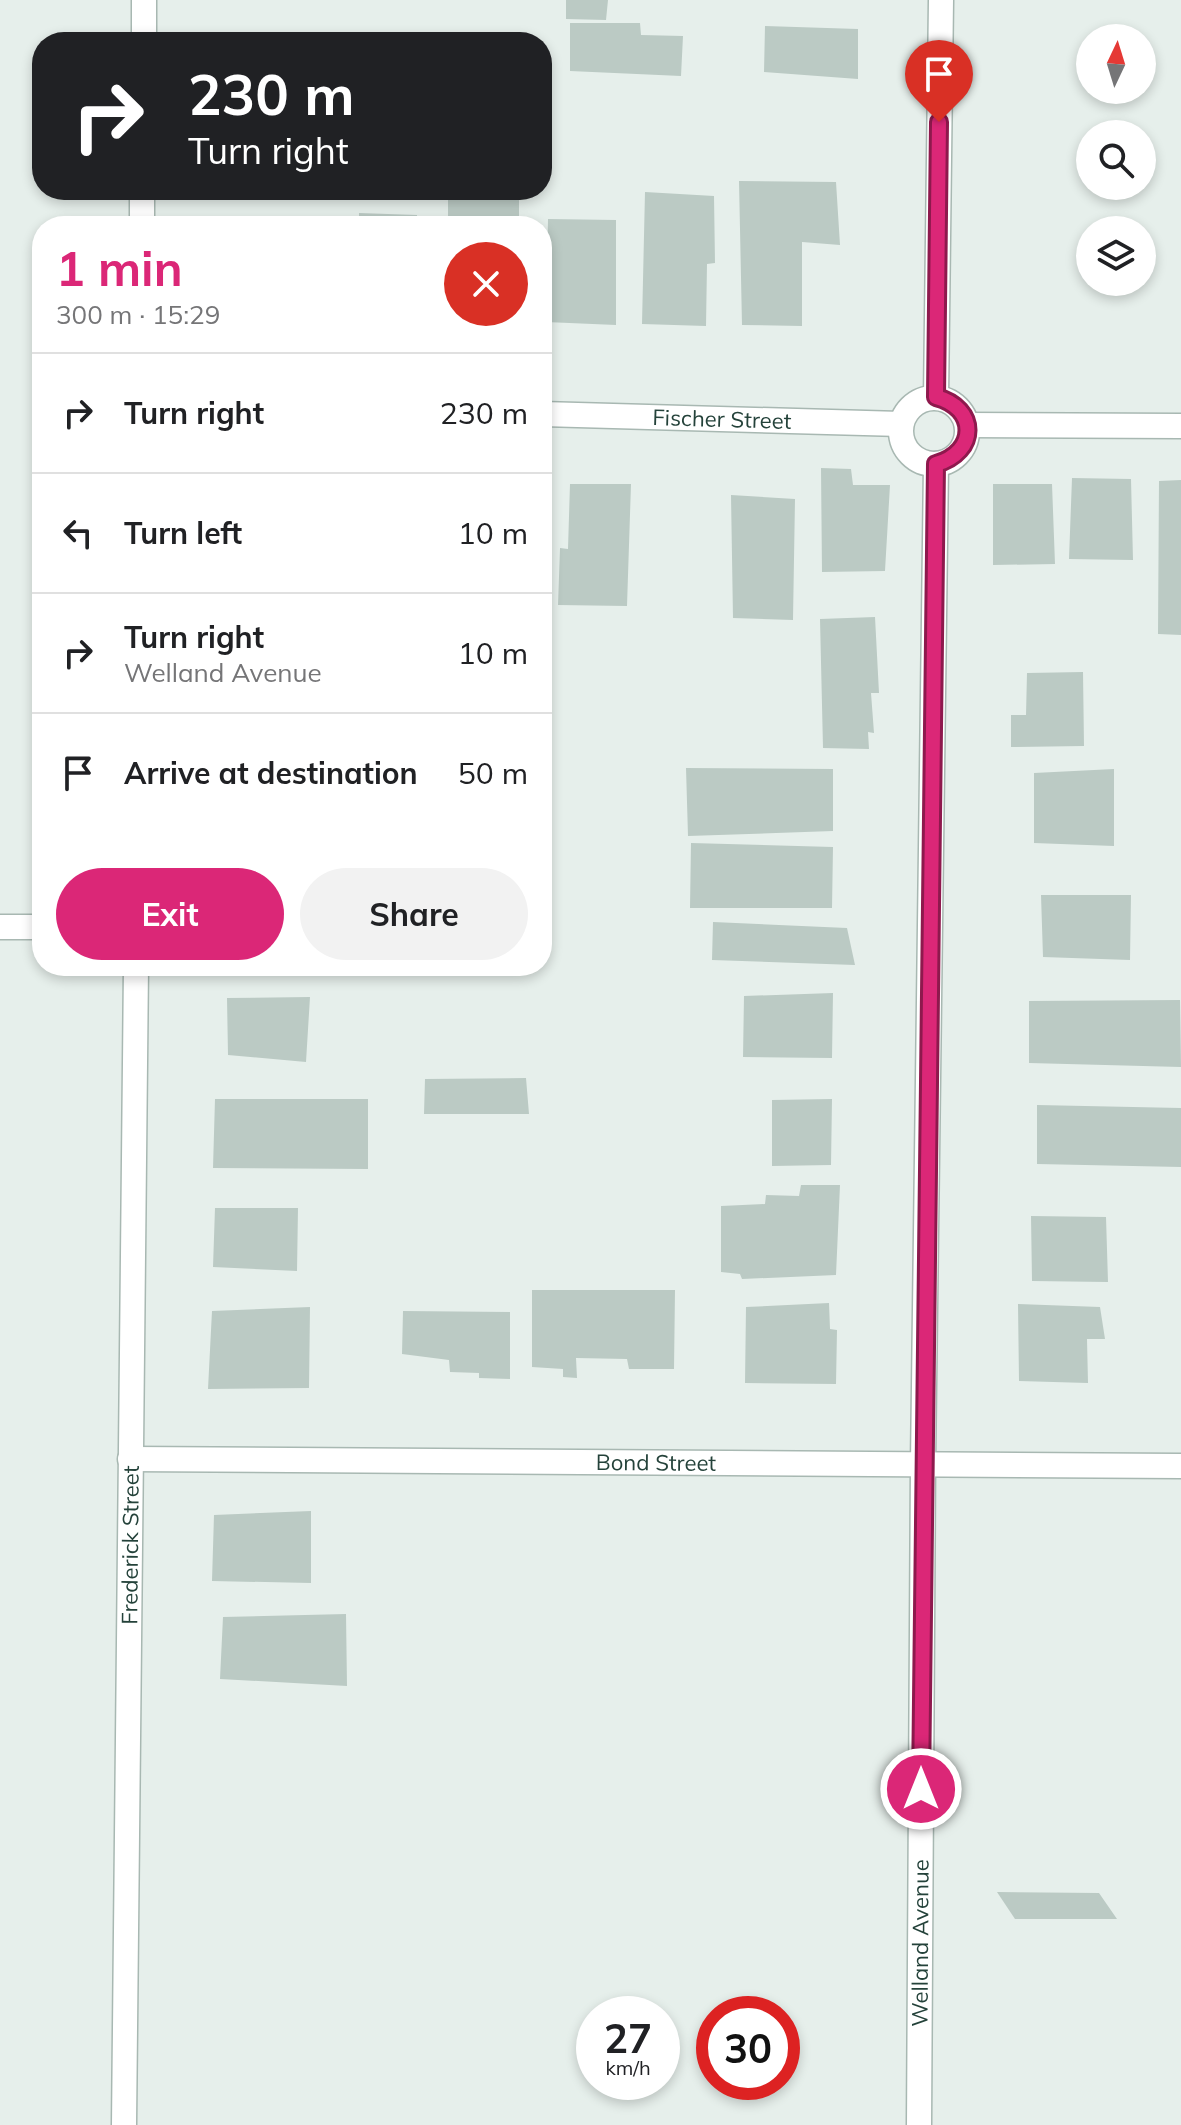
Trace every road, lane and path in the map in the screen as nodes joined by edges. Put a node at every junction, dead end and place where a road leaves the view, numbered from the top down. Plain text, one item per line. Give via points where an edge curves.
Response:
1 (144, 0) edge
2 (941, 0) edge
3 (144, 32) edge
4 (936, 397) junction
5 (552, 414) edge
6 (901, 424) junction
7 (967, 425) junction
8 (1181, 426) edge
9 (936, 464) junction
10 (0, 927) edge
11 (32, 927) edge
12 (136, 976) edge
13 (130, 1459) junction
14 (923, 1463) junction
15 (1181, 1466) edge
16 (124, 2125) edge
17 (919, 2125) edge

1 - 3 street
2 - 4 street
4 - 6 street via 910,408
4 - 7 street via 954,404
5 - 6 street, Fischer Street
6 - 9 street via 910,454
7 - 8 street
7 - 9 street via 959,453
9 - 14 street, Welland Avenue
10 - 11 street
12 - 13 street, Frederick Street
13 - 14 street, Bond Street
13 - 16 street, Frederick Street
14 - 15 street, Bond Street
14 - 17 street, Welland Avenue

